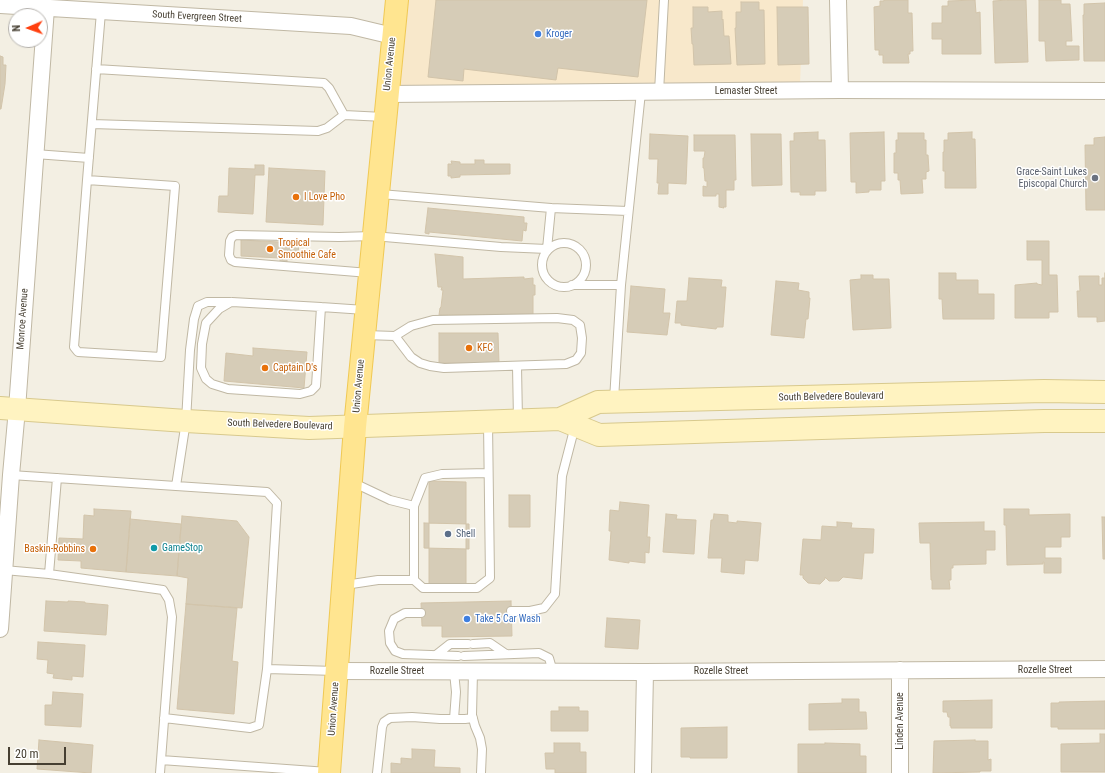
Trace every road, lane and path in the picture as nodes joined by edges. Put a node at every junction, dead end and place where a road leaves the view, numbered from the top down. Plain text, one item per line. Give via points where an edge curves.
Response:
1 (397, 0) edge
2 (664, 0) edge
3 (838, 0) edge
4 (0, 5) edge
5 (46, 8) edge
6 (48, 8) edge
7 (101, 12) junction
8 (393, 36) junction
9 (43, 48) edge
10 (96, 70) junction
11 (840, 90) junction
12 (1105, 91) edge
13 (641, 92) junction
14 (659, 92) junction
15 (387, 94) junction
16 (344, 115) junction
17 (385, 117) junction
18 (92, 124) junction
19 (35, 154) junction
20 (89, 158) junction
21 (87, 180) junction
22 (378, 194) junction
23 (551, 208) junction
24 (628, 211) junction
25 (374, 236) junction
26 (547, 249) junction
27 (370, 273) junction
28 (572, 285) junction
29 (620, 286) junction
30 (232, 302) junction
31 (322, 307) junction
32 (366, 310) junction
33 (364, 335) junction
34 (395, 336) junction
35 (517, 366) junction
36 (1105, 392) edge
37 (614, 402) junction
38 (9, 409) edge
39 (186, 421) junction
40 (518, 421) junction
41 (1105, 421) edge
42 (488, 422) junction
43 (568, 422) junction
44 (355, 427) junction
45 (488, 473) junction
46 (11, 475) junction
47 (57, 478) junction
48 (351, 482) junction
49 (176, 486) junction
50 (414, 506) junction
51 (4, 570) junction
52 (49, 574) junction
53 (414, 580) junction
54 (344, 585) junction
55 (511, 611) dead end
56 (422, 613) dead end
57 (0, 629) edge
58 (506, 654) junction
59 (436, 655) junction
60 (267, 668) junction
61 (900, 670) junction
62 (1105, 670) edge
63 (336, 671) junction
64 (454, 672) junction
65 (473, 672) junction
66 (553, 672) junction
67 (645, 672) junction
68 (164, 718) junction
69 (473, 718) junction
70 (454, 719) junction
71 (161, 760) junction
72 (329, 772) edge
73 (160, 773) edge
74 (377, 773) edge
75 (482, 773) edge
76 (643, 773) edge
77 (900, 773) edge

1 - 8 main road, Union Avenue
2 - 14 lane
3 - 11 street
4 - 5 street, South Evergreen Street
6 - 7 street, South Evergreen Street
7 - 8 street, South Evergreen Street via 351,26
7 - 10 lane
8 - 15 main road, Union Avenue
9 - 19 street, Monroe Avenue
10 - 16 lane via 324,83
10 - 18 lane
11 - 12 street, Lemaster Street
11 - 14 street, Lemaster Street
13 - 14 street, Lemaster Street
13 - 15 street, Lemaster Street
13 - 24 lane
15 - 17 main road, Union Avenue
16 - 17 lane
16 - 18 lane via 327,128 318,131
17 - 22 main road, Union Avenue
18 - 20 lane
19 - 20 lane
19 - 38 street, Monroe Avenue
20 - 21 lane
21 - 21 lane via 74,347 78,352 161,357 176,186
22 - 23 lane
22 - 25 main road, Union Avenue
23 - 24 lane
23 - 26 lane
24 - 29 lane
25 - 26 lane
25 - 27 main road, Union Avenue
25 - 27 lane via 236,235 230,241 229,255 235,262
26 - 28 lane via 541,263 545,277 557,286
26 - 28 lane via 560,243 574,245 580,249 586,262 585,269 583,276
27 - 32 main road, Union Avenue
28 - 29 lane
29 - 37 lane
30 - 31 lane
30 - 31 lane via 219,309 206,323 202,344 202,368 206,379 212,384 228,389 300,394 311,391 316,386
30 - 39 lane via 207,302 198,306 190,350
31 - 32 lane
32 - 33 main road, Union Avenue
33 - 34 lane
33 - 44 main road, Union Avenue
34 - 35 lane via 411,357 430,366
34 - 35 lane via 411,326 432,320 556,318 573,320 580,325 581,353 576,360 566,364
35 - 40 lane
36 - 37 street, South Belvedere Boulevard
37 - 43 street, South Belvedere Boulevard via 598,402
38 - 39 street, South Belvedere Boulevard
38 - 46 street, Monroe Avenue
39 - 44 street, South Belvedere Boulevard via 309,428
39 - 49 lane
40 - 42 street, South Belvedere Boulevard
40 - 43 street, South Belvedere Boulevard
41 - 43 street, South Belvedere Boulevard via 599,434
42 - 44 street, South Belvedere Boulevard
42 - 45 lane
43 - 55 lane via 555,594 544,608
44 - 48 main road, Union Avenue
45 - 50 lane via 442,474 425,478
45 - 53 lane via 490,578 477,588 422,588
46 - 47 lane
46 - 51 street, Monroe Avenue
47 - 49 lane
47 - 52 lane
48 - 50 lane via 390,500
48 - 54 main road, Union Avenue
49 - 60 lane via 267,492 277,503
50 - 53 lane
51 - 52 lane
51 - 57 street, Monroe Avenue
52 - 68 lane via 163,590 169,600 172,617
53 - 54 lane via 378,580
54 - 63 main road, Union Avenue
56 - 59 lane via 405,613 394,619 389,631 390,643 395,651 403,654
58 - 59 lane
58 - 59 lane via 490,643 450,644
58 - 66 lane via 539,653 549,658
60 - 63 lane
60 - 68 lane via 259,725 250,728
61 - 62 street, Rozelle Street
61 - 67 street, Rozelle Street
61 - 77 street, Linden Avenue
63 - 64 street, Rozelle Street
63 - 72 main road, Union Avenue
64 - 65 street, Rozelle Street
64 - 70 lane
65 - 66 street, Rozelle Street
65 - 69 lane
66 - 67 street, Rozelle Street
67 - 76 street
68 - 71 lane
69 - 70 lane
69 - 75 lane via 482,749
70 - 74 lane via 412,717 390,718 384,722
71 - 72 lane
71 - 73 lane

